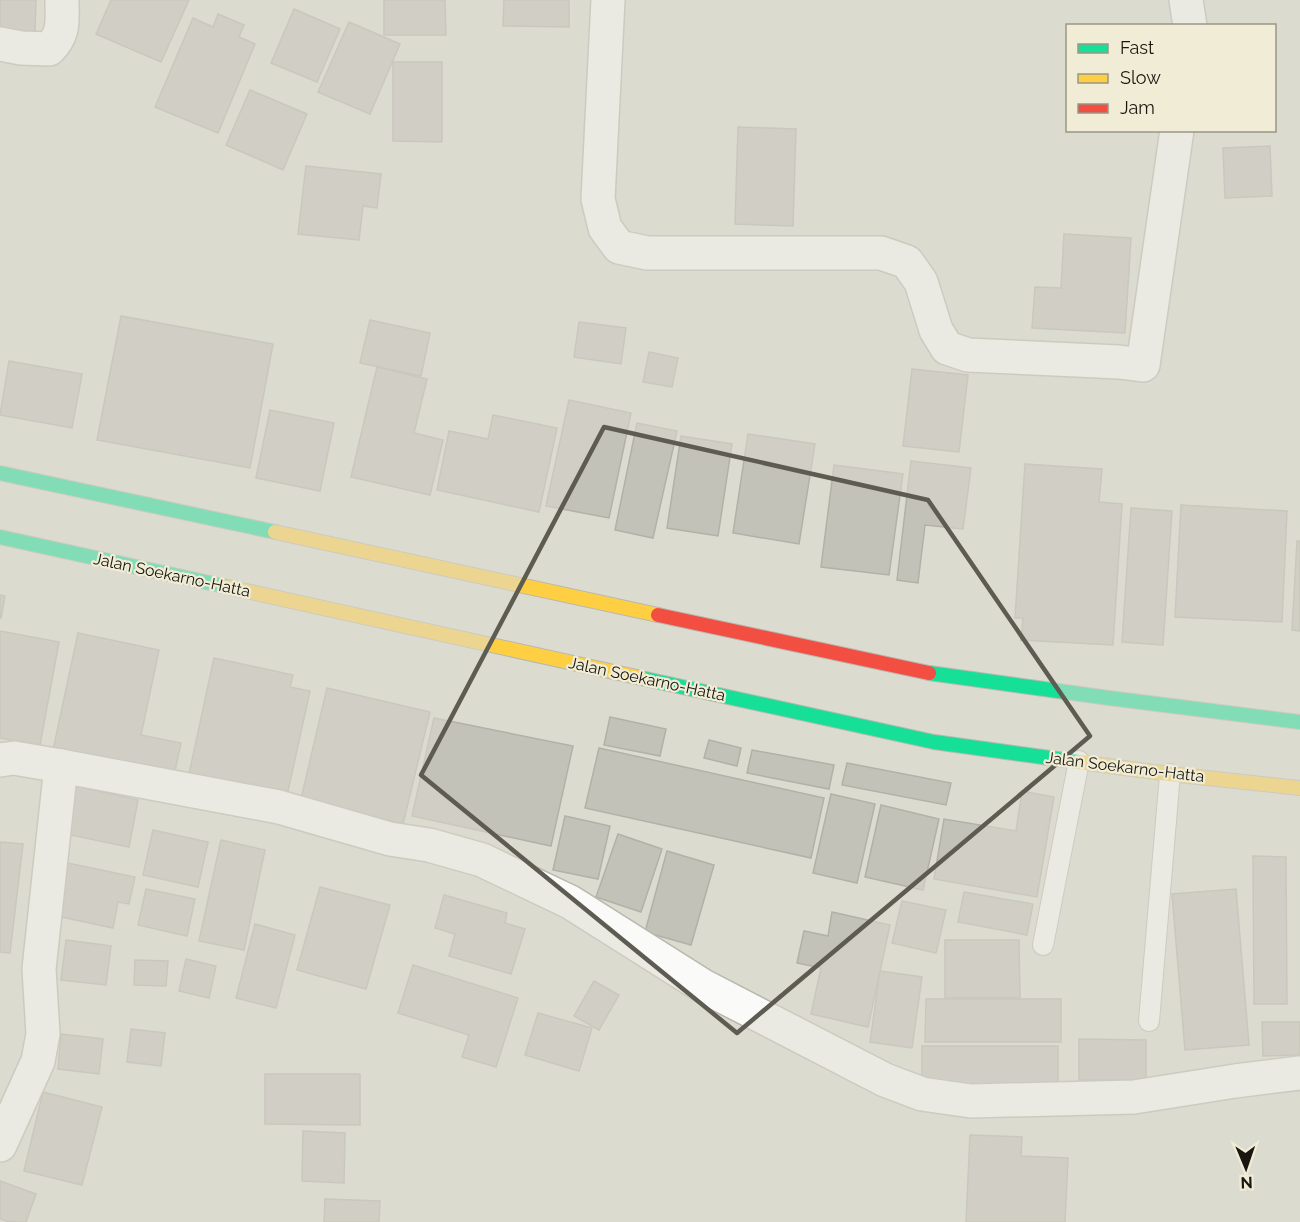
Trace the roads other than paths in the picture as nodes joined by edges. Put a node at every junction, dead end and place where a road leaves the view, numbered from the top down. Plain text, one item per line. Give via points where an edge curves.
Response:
1 (62, 0) edge
2 (608, 0) edge
3 (1186, 0) edge
4 (1190, 24) edge
5 (0, 44) edge
6 (1177, 132) edge
7 (0, 473) edge
8 (0, 537) edge
9 (1300, 722) edge
10 (0, 760) edge
11 (1079, 761) junction
12 (61, 766) junction
13 (1170, 774) junction
14 (1300, 788) edge
15 (1043, 945) dead end
16 (1149, 1021) dead end
17 (1300, 1073) edge
18 (0, 1145) edge

1 - 5 street via 63,27 49,48
2 - 6 street via 598,199 605,228 619,247 646,253 881,253 907,262 921,282 936,330 947,348 968,355 1143,365
3 - 4 street
7 - 9 highway via 924,672
8 - 11 highway, Jalan Soekarno-Hatta via 934,742
10 - 12 street via 14,758
11 - 13 highway, Jalan Soekarno-Hatta
11 - 15 lane
12 - 17 street via 279,807 482,860 570,902 704,986 885,1080 922,1094 970,1101 1134,1098
12 - 18 street via 39,969 43,1034 38,1061
13 - 14 highway, Jalan Soekarno-Hatta
13 - 16 lane

